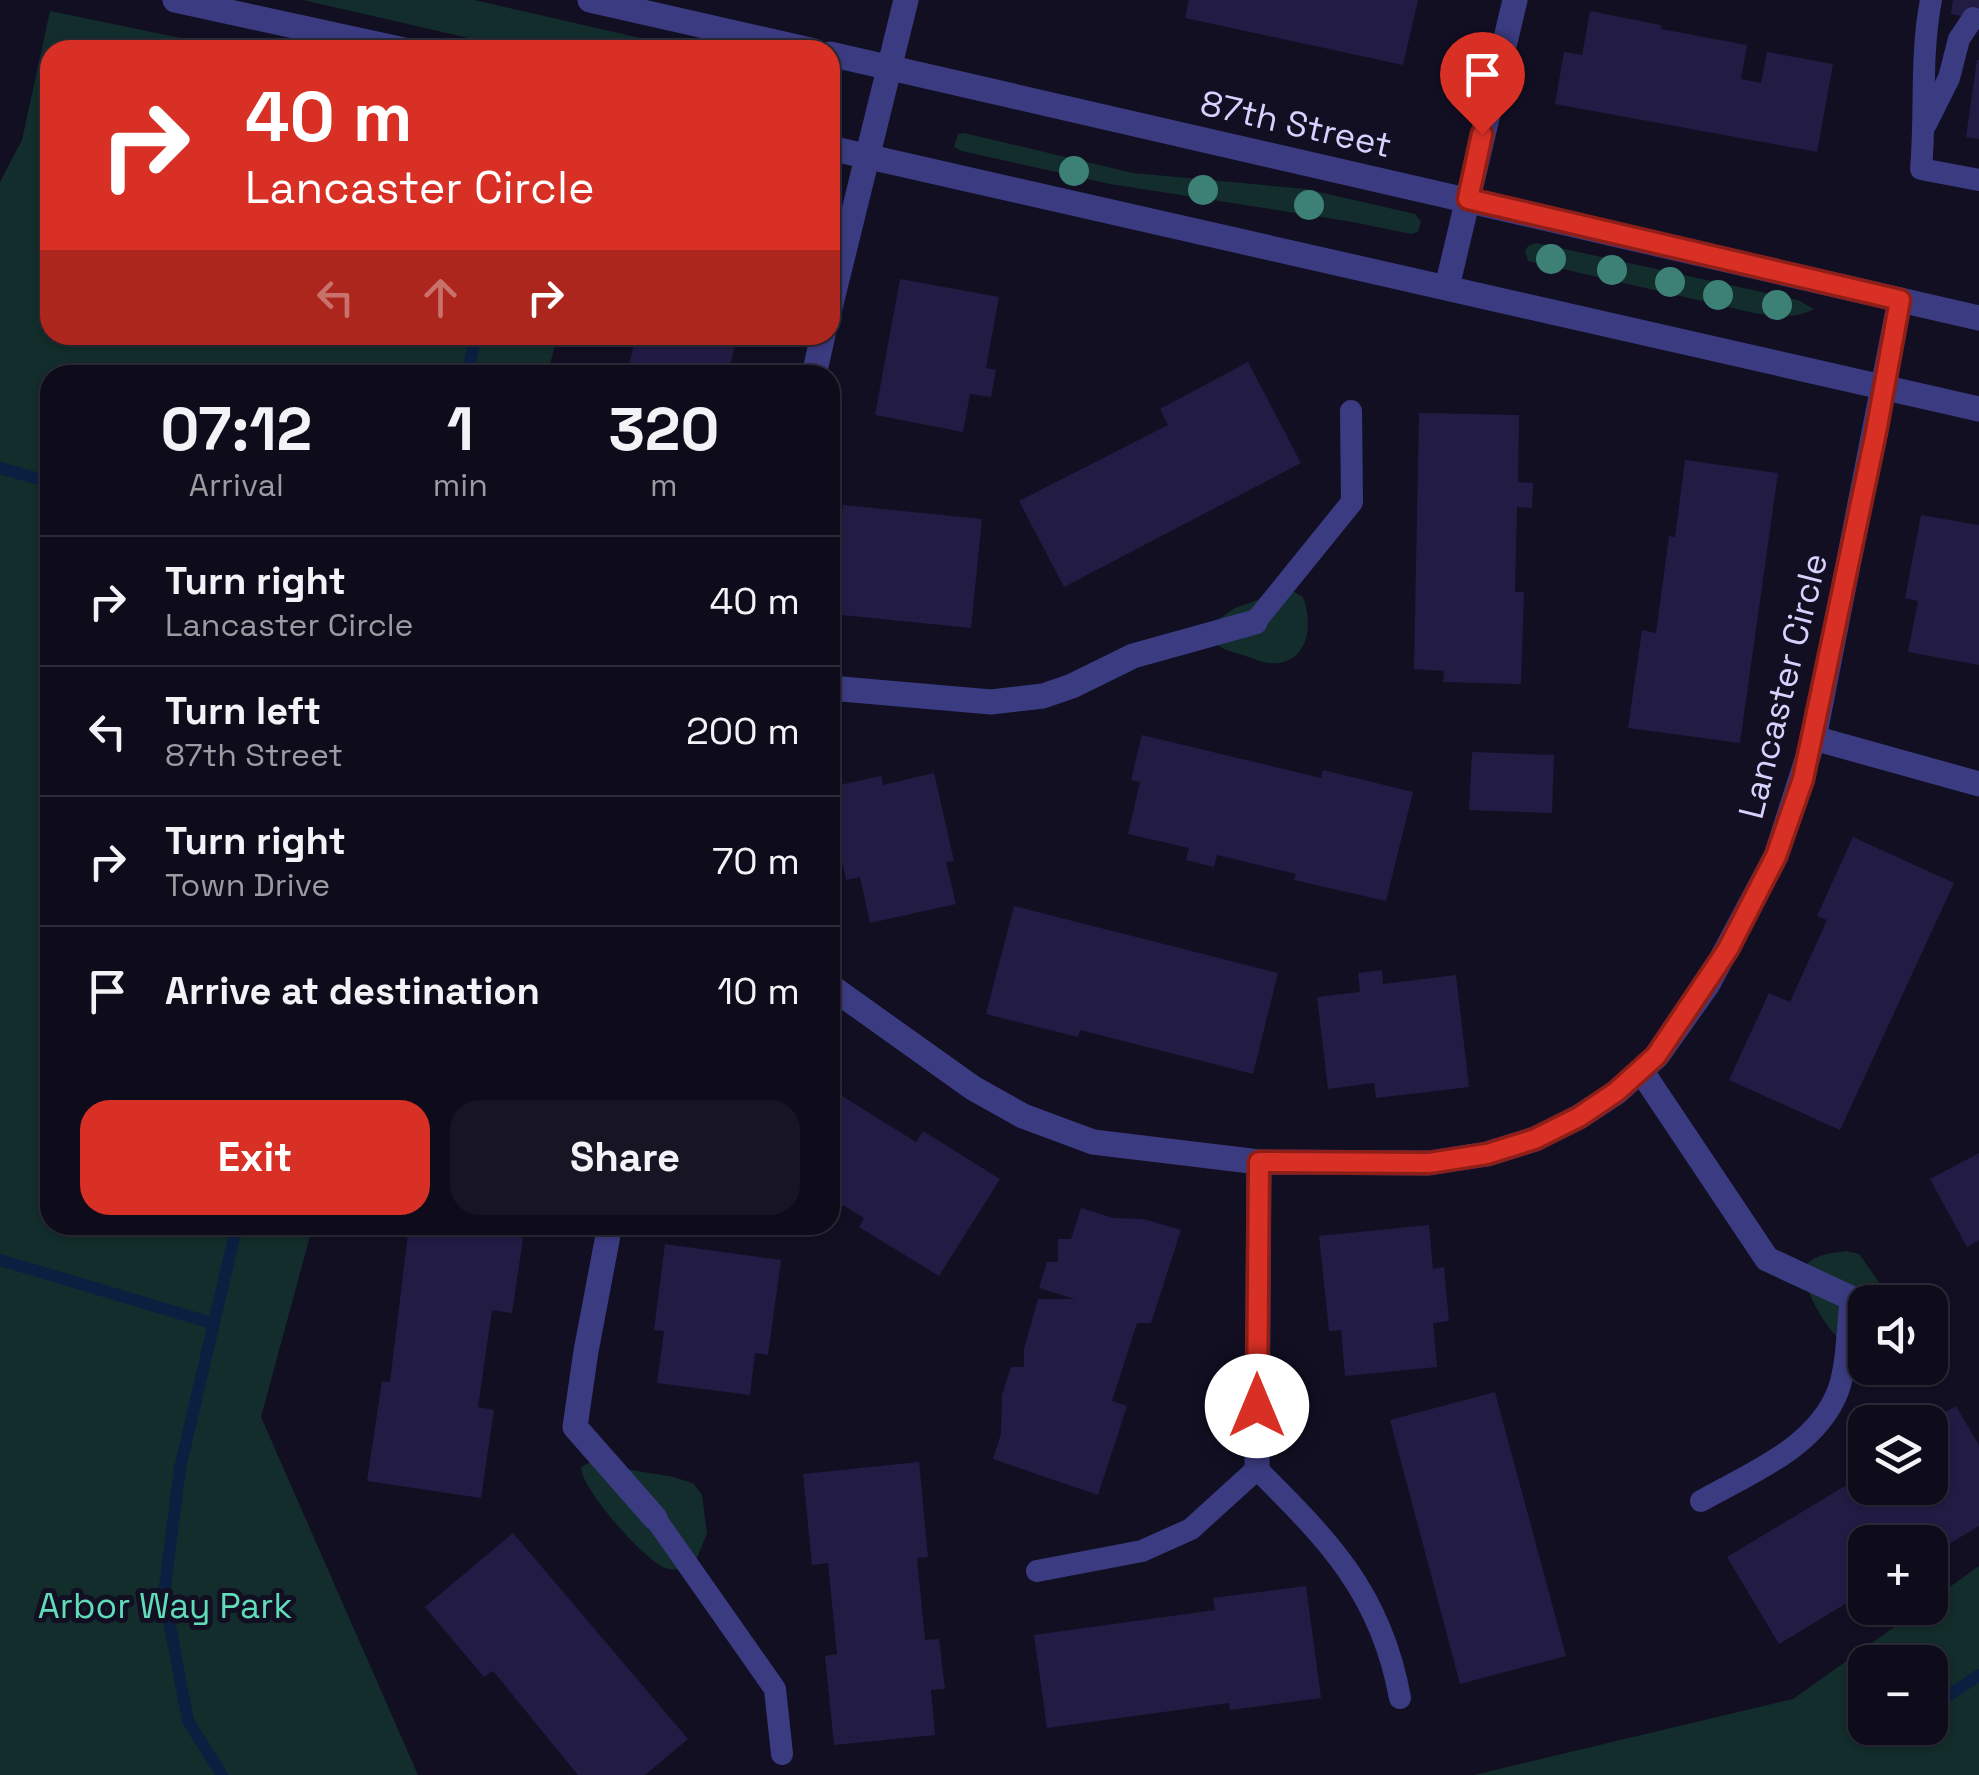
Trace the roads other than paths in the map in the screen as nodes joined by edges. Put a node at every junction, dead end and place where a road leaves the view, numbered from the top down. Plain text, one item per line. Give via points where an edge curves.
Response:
1 (175, 0) edge
2 (590, 0) edge
3 (906, 0) edge
4 (1516, 0) edge
5 (1930, 0) edge
6 (1964, 16) dead end
7 (358, 40) edge
8 (766, 40) edge
9 (840, 56) edge
10 (889, 68) junction
11 (1925, 126) junction
12 (840, 150) edge
13 (869, 156) junction
14 (1979, 180) edge
15 (1468, 199) junction
16 (840, 269) edge
17 (1447, 287) junction
18 (1900, 300) junction
19 (1979, 318) edge
20 (1884, 388) junction
21 (1979, 409) edge
22 (1351, 411) dead end
23 (1255, 622) joint
24 (840, 689) edge
25 (1814, 738) junction
26 (1979, 784) edge
27 (840, 993) edge
28 (1642, 1072) junction
29 (1259, 1162) junction
30 (608, 1235) edge
31 (1848, 1297) edge
32 (1848, 1320) edge
33 (1256, 1469) junction
34 (1701, 1501) dead end
35 (656, 1518) joint
36 (1037, 1571) dead end
37 (1400, 1698) dead end
38 (782, 1754) dead end

1 - 7 street
2 - 8 street
3 - 10 street
4 - 15 street
5 - 11 lane
6 - 11 lane via 1949,78
9 - 10 street, 87th Street
10 - 13 street
10 - 15 street, 87th Street
11 - 14 lane via 1921,169
12 - 13 street
13 - 16 street
13 - 17 street
15 - 17 street
15 - 18 street, 87th Street
17 - 20 street
18 - 19 street, 87th Street
18 - 20 street, Lancaster Circle
20 - 21 street
20 - 25 street, Lancaster Circle
22 - 23 lane via 1352,502
23 - 24 street via 1133,656 1042,696 991,702
25 - 26 street
25 - 28 street, Lancaster Circle via 1776,856 1708,984
27 - 29 street, Lancaster Circle via 1023,1116 1093,1142
28 - 29 street, Lancaster Circle via 1579,1117 1487,1154 1429,1163
28 - 31 street via 1768,1259
29 - 33 street
30 - 35 street via 576,1426
32 - 34 lane via 1839,1388 1826,1413 1793,1448
33 - 36 lane via 1191,1528 1142,1551
33 - 37 lane via 1355,1578 1384,1632
35 - 38 lane via 776,1689

